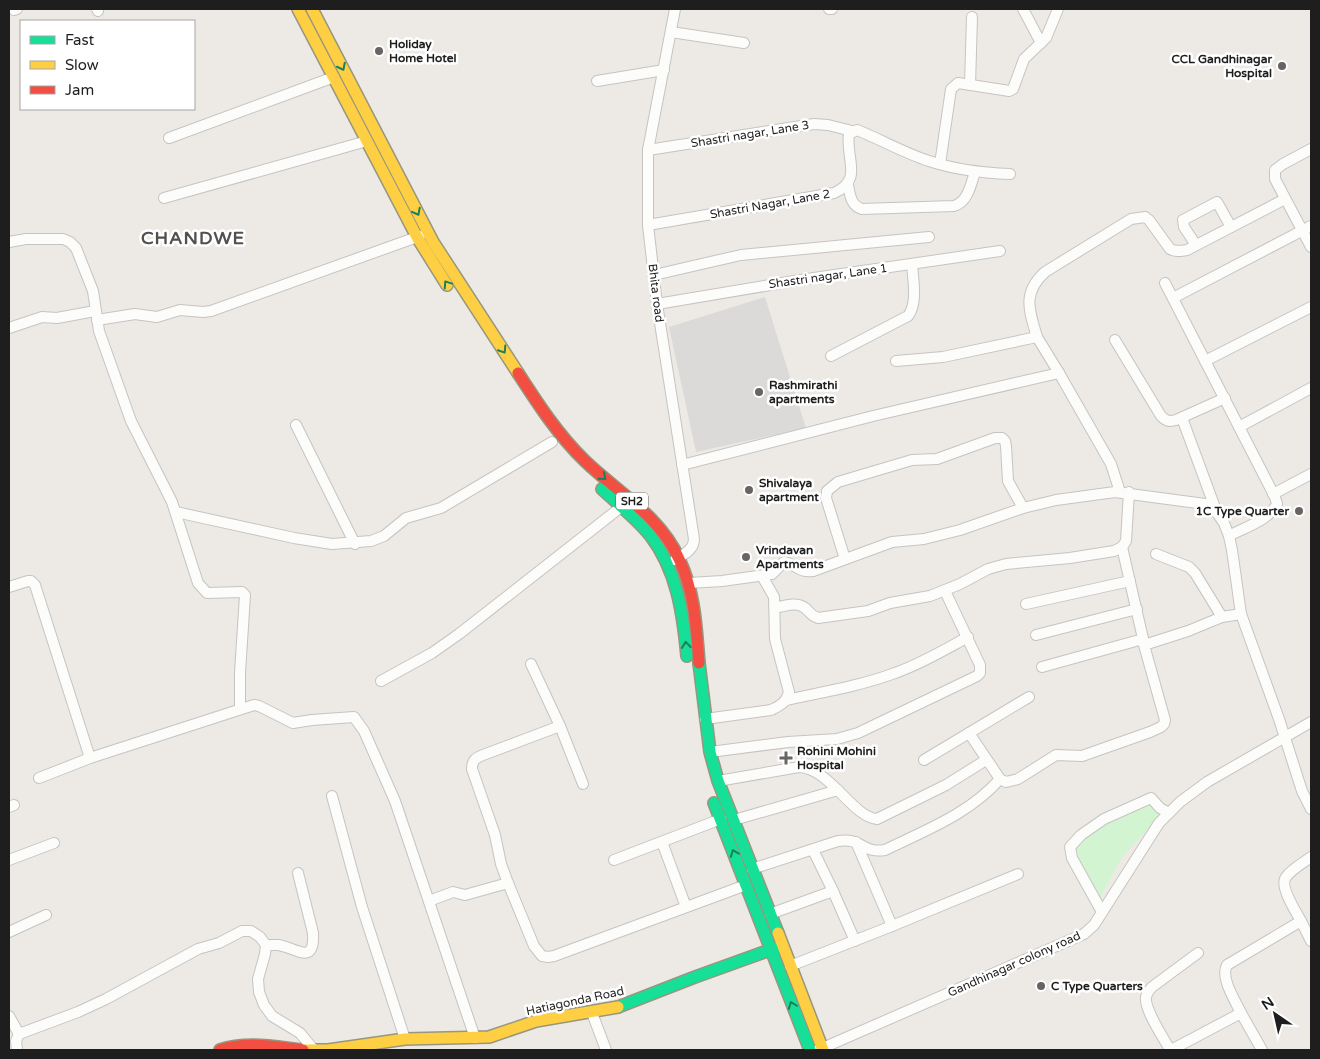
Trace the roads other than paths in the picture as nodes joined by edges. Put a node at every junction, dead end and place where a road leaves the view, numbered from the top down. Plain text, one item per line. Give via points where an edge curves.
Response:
1 (298, 9) edge
2 (312, 9) edge
3 (675, 9) edge
4 (829, 9) edge
5 (832, 9) edge
6 (1022, 9) edge
7 (1058, 9) edge
8 (972, 17) dead end
9 (671, 32) junction
10 (330, 43) junction
11 (744, 43) dead end
12 (1041, 43) junction
13 (319, 48) junction
14 (664, 70) junction
15 (334, 77) junction
16 (597, 81) dead end
17 (970, 85) junction
18 (852, 131) junction
19 (168, 138) dead end
20 (367, 141) junction
21 (1311, 149) edge
22 (648, 150) junction
23 (940, 164) junction
24 (975, 172) junction
25 (1010, 174) dead end
26 (848, 185) junction
27 (164, 198) dead end
28 (1285, 200) junction
29 (648, 225) junction
30 (1231, 227) junction
31 (1307, 228) edge
32 (429, 234) junction
33 (416, 237) junction
34 (928, 237) dead end
35 (9, 242) edge
36 (1196, 245) junction
37 (1311, 247) edge
38 (1000, 251) dead end
39 (912, 264) junction
40 (654, 275) junction
41 (1165, 284) dead end
42 (1173, 298) junction
43 (657, 304) junction
44 (1311, 307) edge
45 (96, 316) junction
46 (9, 328) edge
47 (1037, 337) junction
48 (1115, 340) dead end
49 (831, 356) dead end
50 (1205, 360) junction
51 (896, 361) dead end
52 (1059, 373) junction
53 (1311, 388) edge
54 (1224, 398) junction
55 (1182, 418) junction
56 (296, 424) dead end
57 (1239, 426) junction
58 (552, 442) junction
59 (682, 465) junction
60 (1311, 474) edge
61 (1125, 492) junction
62 (1273, 494) junction
63 (621, 508) junction
64 (1023, 508) junction
65 (176, 512) junction
66 (1217, 513) junction
67 (1229, 536) junction
68 (355, 544) junction
69 (1122, 547) junction
70 (1156, 554) dead end
71 (679, 558) junction
72 (846, 559) junction
73 (668, 564) junction
74 (762, 576) junction
75 (1130, 581) junction
76 (689, 583) junction
77 (9, 587) edge
78 (945, 591) junction
79 (1026, 604) dead end
80 (775, 608) junction
81 (1137, 608) junction
82 (1241, 614) junction
83 (1222, 617) junction
84 (1036, 635) dead end
85 (968, 637) junction
86 (1144, 642) junction
87 (531, 664) dead end
88 (1042, 666) dead end
89 (381, 681) dead end
90 (692, 698) dead end
91 (1029, 698) dead end
92 (786, 700) junction
93 (240, 709) junction
94 (1311, 722) edge
95 (697, 725) junction
96 (560, 726) junction
97 (969, 734) junction
98 (1285, 738) junction
99 (710, 752) junction
100 (90, 758) junction
101 (924, 760) dead end
102 (986, 760) junction
103 (39, 778) dead end
104 (1000, 779) junction
105 (718, 781) junction
106 (583, 784) dead end
107 (838, 790) junction
108 (332, 796) dead end
109 (1311, 809) edge
110 (1168, 813) junction
111 (721, 819) junction
112 (734, 820) junction
113 (856, 841) junction
114 (662, 842) junction
115 (54, 843) dead end
116 (813, 850) junction
117 (1311, 857) edge
118 (9, 860) edge
119 (614, 860) dead end
120 (752, 870) junction
121 (298, 873) dead end
122 (1018, 874) dead end
123 (508, 883) junction
124 (746, 885) junction
125 (833, 891) junction
126 (428, 901) junction
127 (686, 907) junction
128 (1102, 912) junction
129 (770, 914) junction
130 (46, 915) dead end
131 (1301, 921) junction
132 (892, 926) junction
133 (9, 932) edge
134 (855, 941) junction
135 (1311, 941) edge
136 (266, 945) junction
137 (782, 945) junction
138 (770, 949) junction
139 (1198, 953) dead end
140 (790, 966) junction
141 (592, 1013) junction
142 (1241, 1013) junction
143 (9, 1016) edge
144 (19, 1034) junction
145 (475, 1038) junction
146 (405, 1039) junction
147 (813, 1049) edge
148 (17, 1050) edge
149 (220, 1050) edge
150 (304, 1050) edge
151 (314, 1050) edge
152 (606, 1050) edge
153 (1171, 1050) edge
154 (1262, 1050) edge

1 - 13 main road, SH2
2 - 10 main road, SH2
3 - 9 street, Bhita road
4 - 5 street
6 - 12 street
7 - 12 street
8 - 17 street
9 - 11 street
9 - 14 street, Bhita road
10 - 13 main road
10 -> 32 main road, SH2
12 - 17 street via 1024,59 1015,85 1009,91
13 - 15 main road, SH2
14 - 16 street
14 - 22 street, Bhita road
15 - 19 street
15 - 20 main road, SH2
17 - 23 street via 958,83 951,89
18 - 22 street, Shastri nagar, Lane 3 via 828,124 806,125
18 - 23 street via 857,130
18 - 26 street via 848,140 852,177
20 - 27 street
20 - 33 main road, SH2
21 - 28 street via 1275,170 1275,179
22 - 29 street, Bhita road
23 - 24 street
24 - 25 street
24 - 26 street via 965,200 954,206 862,209 853,204
26 - 29 street, Shastri Nagar, Lane 2 via 834,193
28 - 30 street
28 - 31 street
29 - 40 street, Bhita road
30 - 36 street
30 - 36 street via 1217,202 1189,216 1183,220 1184,227
31 - 37 street
31 - 42 street
32 - 33 street
32 -> 71 main road, SH2 via 565,441 648,516
33 - 45 street via 211,311 180,310 156,317 135,314
58 -> 33 main road, SH2
34 - 40 street via 741,255
35 - 45 street via 26,239 63,239 70,242 76,248 93,291
36 - 47 street via 1174,251 1145,217 1131,219 1037,279 1032,286 1029,309
38 - 39 street, Shastri nagar, Lane 1
39 - 43 street, Shastri nagar, Lane 1
39 - 49 street via 914,302 908,316
40 - 43 street, Bhita road
41 - 42 street
42 - 50 street
43 - 59 street, Bhita road
44 - 50 street
45 - 46 street via 42,317
45 - 65 street via 134,428
47 - 51 street via 943,357
47 - 52 street
48 - 55 street via 1161,416 1170,422
50 - 54 street
52 - 59 street
52 - 61 street
53 - 57 street
54 - 55 street
54 - 57 street
55 - 66 street
56 - 68 street
57 - 62 street
58 - 63 main road, SH2
58 - 68 street via 441,508 406,518 381,538
59 - 71 street, Bhita road via 694,542 689,551
60 - 62 street
61 - 64 street via 1091,494
61 - 66 street via 1205,504
61 - 69 street via 1127,533
62 - 67 street via 1277,504 1268,516
63 - 73 main road, SH2 via 648,533
63 - 89 street via 459,634
64 - 72 street via 960,530 892,542
64 - 72 street via 1008,481 1006,441 1002,438 937,459 900,463 838,482 827,491 826,498
65 - 68 street via 294,538
65 - 93 street via 200,587 207,592 242,592 245,595
66 - 67 street
67 - 82 street
69 - 75 street
69 - 78 street via 1070,558 1006,564 988,569
70 - 83 street via 1189,567
71 - 73 street, Bhita road
71 - 76 main road, SH2
72 - 74 street via 805,572 784,562 772,574
90 -> 73 main road, SH2 via 680,602
74 - 76 street
74 - 80 street via 774,597
75 - 79 street
75 - 81 street
76 - 95 main road, SH2 via 693,598
77 - 100 street via 28,581 35,585
78 - 80 street via 868,611 818,618 801,605
78 - 85 street
80 - 92 street via 775,639 789,692
81 - 84 street
81 - 86 street
82 - 83 street
82 - 98 street
83 - 86 street via 1188,631
85 - 92 street via 896,673
85 - 99 street via 981,669 977,676 858,733 837,739
86 - 88 street
86 - 104 street via 1164,724 1082,756 1056,755 1011,782
87 - 96 street
91 - 97 street
92 - 95 street via 771,710
93 - 100 street
93 - 126 street via 257,705 292,723 351,716 356,719 395,800
94 - 98 street, Gandhinagar colony road
95 - 99 main road, SH2
95 - 111 main road, SH2 via 707,782
96 - 106 street
96 - 123 street via 483,755 472,764
97 - 101 street
97 - 102 street
98 - 109 street
98 - 110 street, Gandhinagar colony road via 1207,782
99 - 105 main road, SH2
100 - 103 street
102 - 104 street
102 - 107 street via 946,785 877,818 867,817
104 - 113 street via 976,803 885,850 869,850
105 - 107 street via 807,767
105 - 112 main road, SH2
107 - 112 street
108 - 146 street via 359,898
110 - 128 street, Gandhinagar colony road
110 - 128 street via 1151,798 1104,819 1070,847 1072,858
111 - 114 street
124 -> 111 main road, SH2
112 - 120 main road, SH2
113 - 116 street via 838,841
113 - 132 street
114 - 119 street
114 - 127 street
115 - 118 street
116 - 120 street
116 - 125 street
117 - 131 street via 1283,882
120 - 129 main road, SH2
121 - 136 street via 314,943 305,952
122 - 132 street
123 - 126 street via 465,895 453,892
123 - 127 street via 538,952 548,958
124 - 127 street
124 - 138 main road, SH2
125 - 129 street
125 - 134 street
126 - 145 street
128 - 147 street, Gandhinagar colony road via 1084,934
129 - 137 main road, SH2
130 - 133 street
131 - 135 street
131 - 142 street via 1227,964 1224,970 1226,978
132 - 134 street
134 - 140 street
136 - 144 street via 251,931 242,931 198,949 78,1012
136 - 151 street via 258,978 264,1005 272,1016 300,1033
137 - 138 main road, Hatiagonda Road
137 - 140 main road, SH2
138 - 141 main road, Hatiagonda Road via 635,1002
147 -> 138 main road, SH2
139 - 153 street via 1147,993 1148,1008
140 - 147 main road, SH2
141 - 145 main road, Hatiagonda Road via 536,1021 504,1033
141 - 152 street
142 - 153 street
142 - 154 street
143 - 144 street
144 - 148 street
145 - 146 main road, Hatiagonda Road
146 - 151 main road, Hatiagonda Road
149 - 150 main road, Hatiagonda Road via 249,1046
150 - 151 main road, Hatiagonda Road

